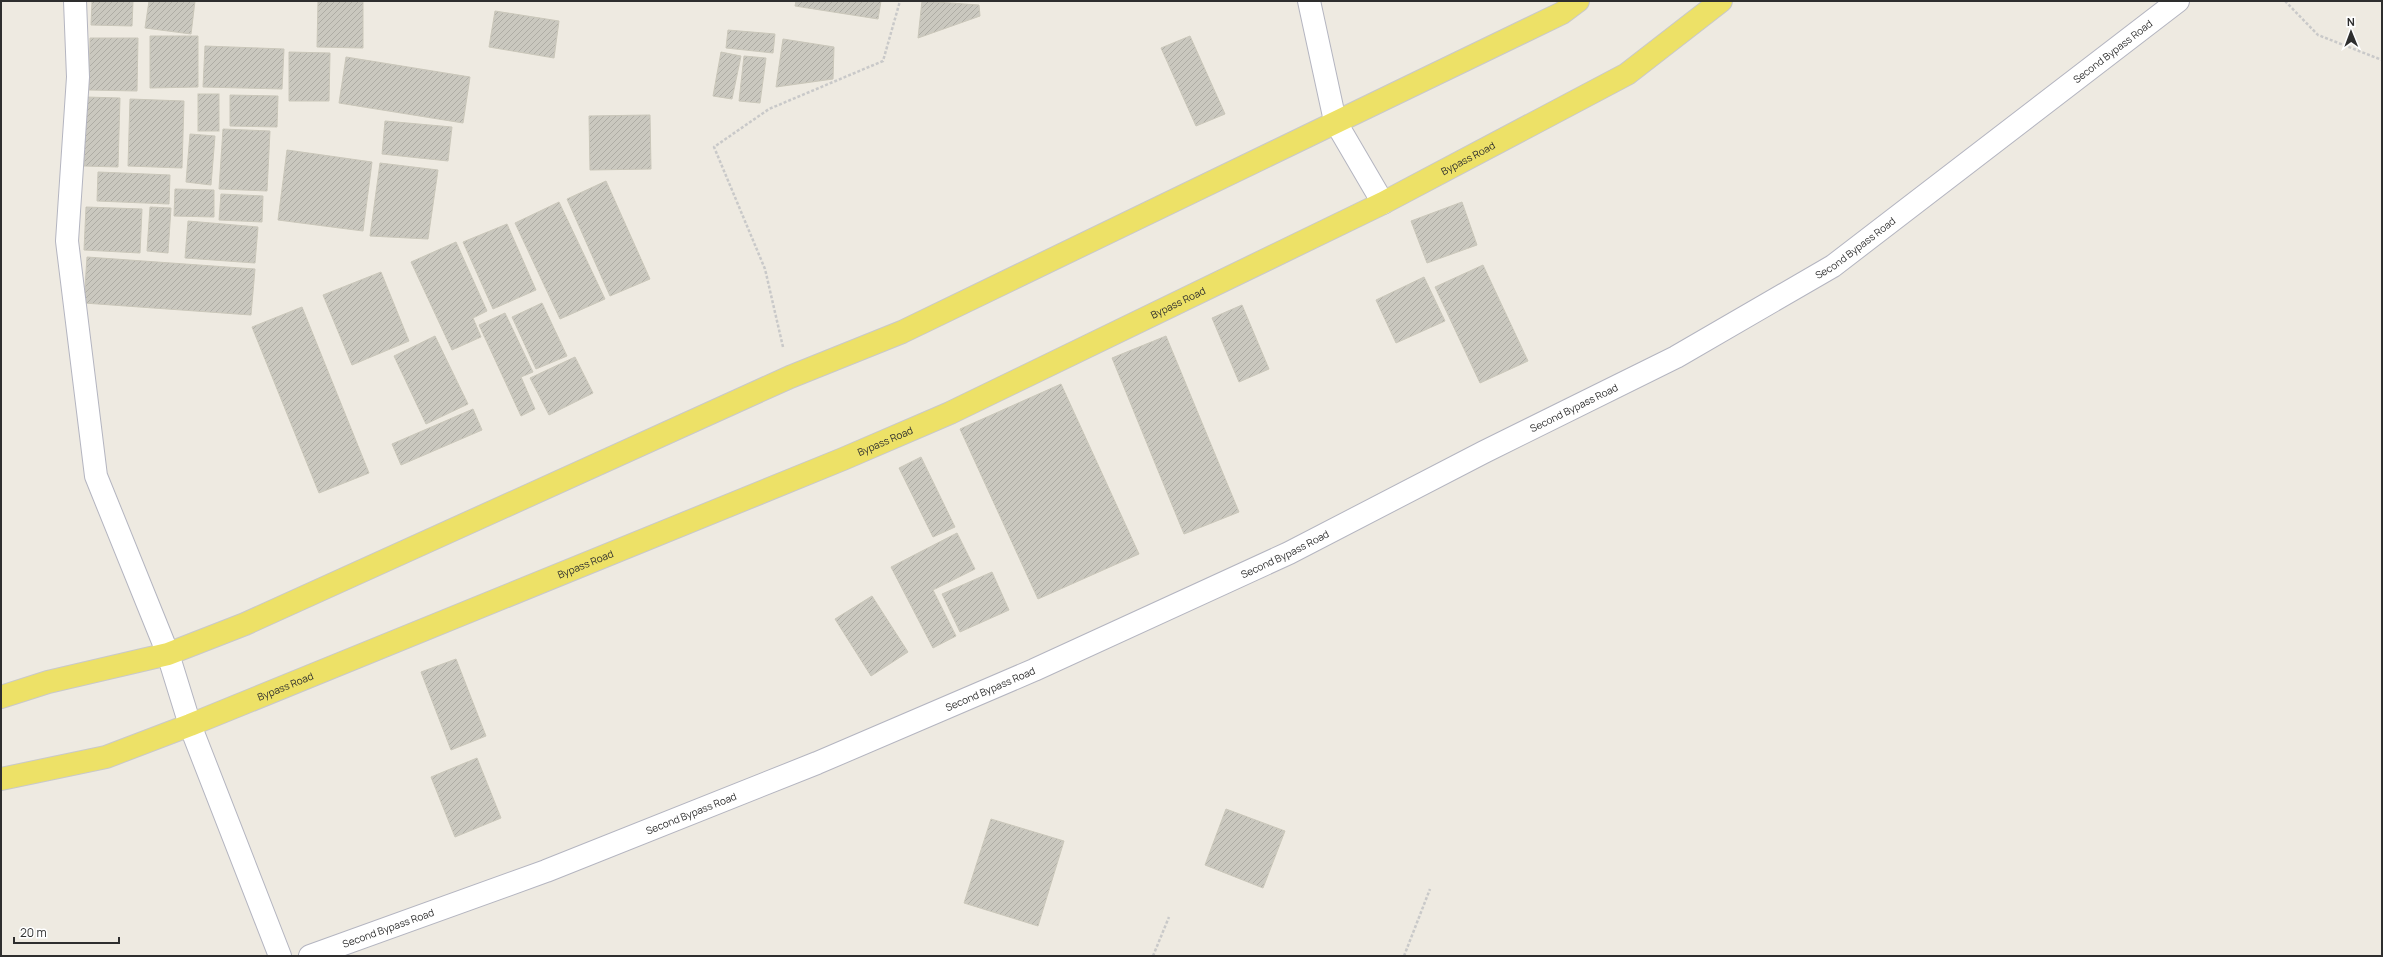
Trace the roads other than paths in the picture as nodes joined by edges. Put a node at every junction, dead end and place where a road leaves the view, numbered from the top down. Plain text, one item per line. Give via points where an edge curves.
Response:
1 (76, 1) edge
2 (1309, 1) edge
3 (1578, 1) edge
4 (1721, 1) edge
5 (2178, 1) edge
6 (1335, 122) junction
7 (1383, 203) junction
8 (168, 654) junction
9 (1, 696) edge
10 (190, 725) junction
11 (1, 779) edge
12 (280, 956) edge
13 (310, 956) edge

1 - 8 street via 78,77 67,241 96,476
2 - 6 street
3 - 6 main road via 1562,13
4 - 7 main road, Bypass Road via 1627,74
5 - 13 street, Second Bypass Road via 1833,266 1676,357 1289,553 1034,670 817,763 553,868
6 - 7 street
6 - 8 main road via 902,332 790,377 245,624
7 - 10 main road, Bypass Road via 950,413
8 - 9 main road via 48,682
8 - 10 street
10 - 11 main road, Bypass Road via 106,757
10 - 12 street

